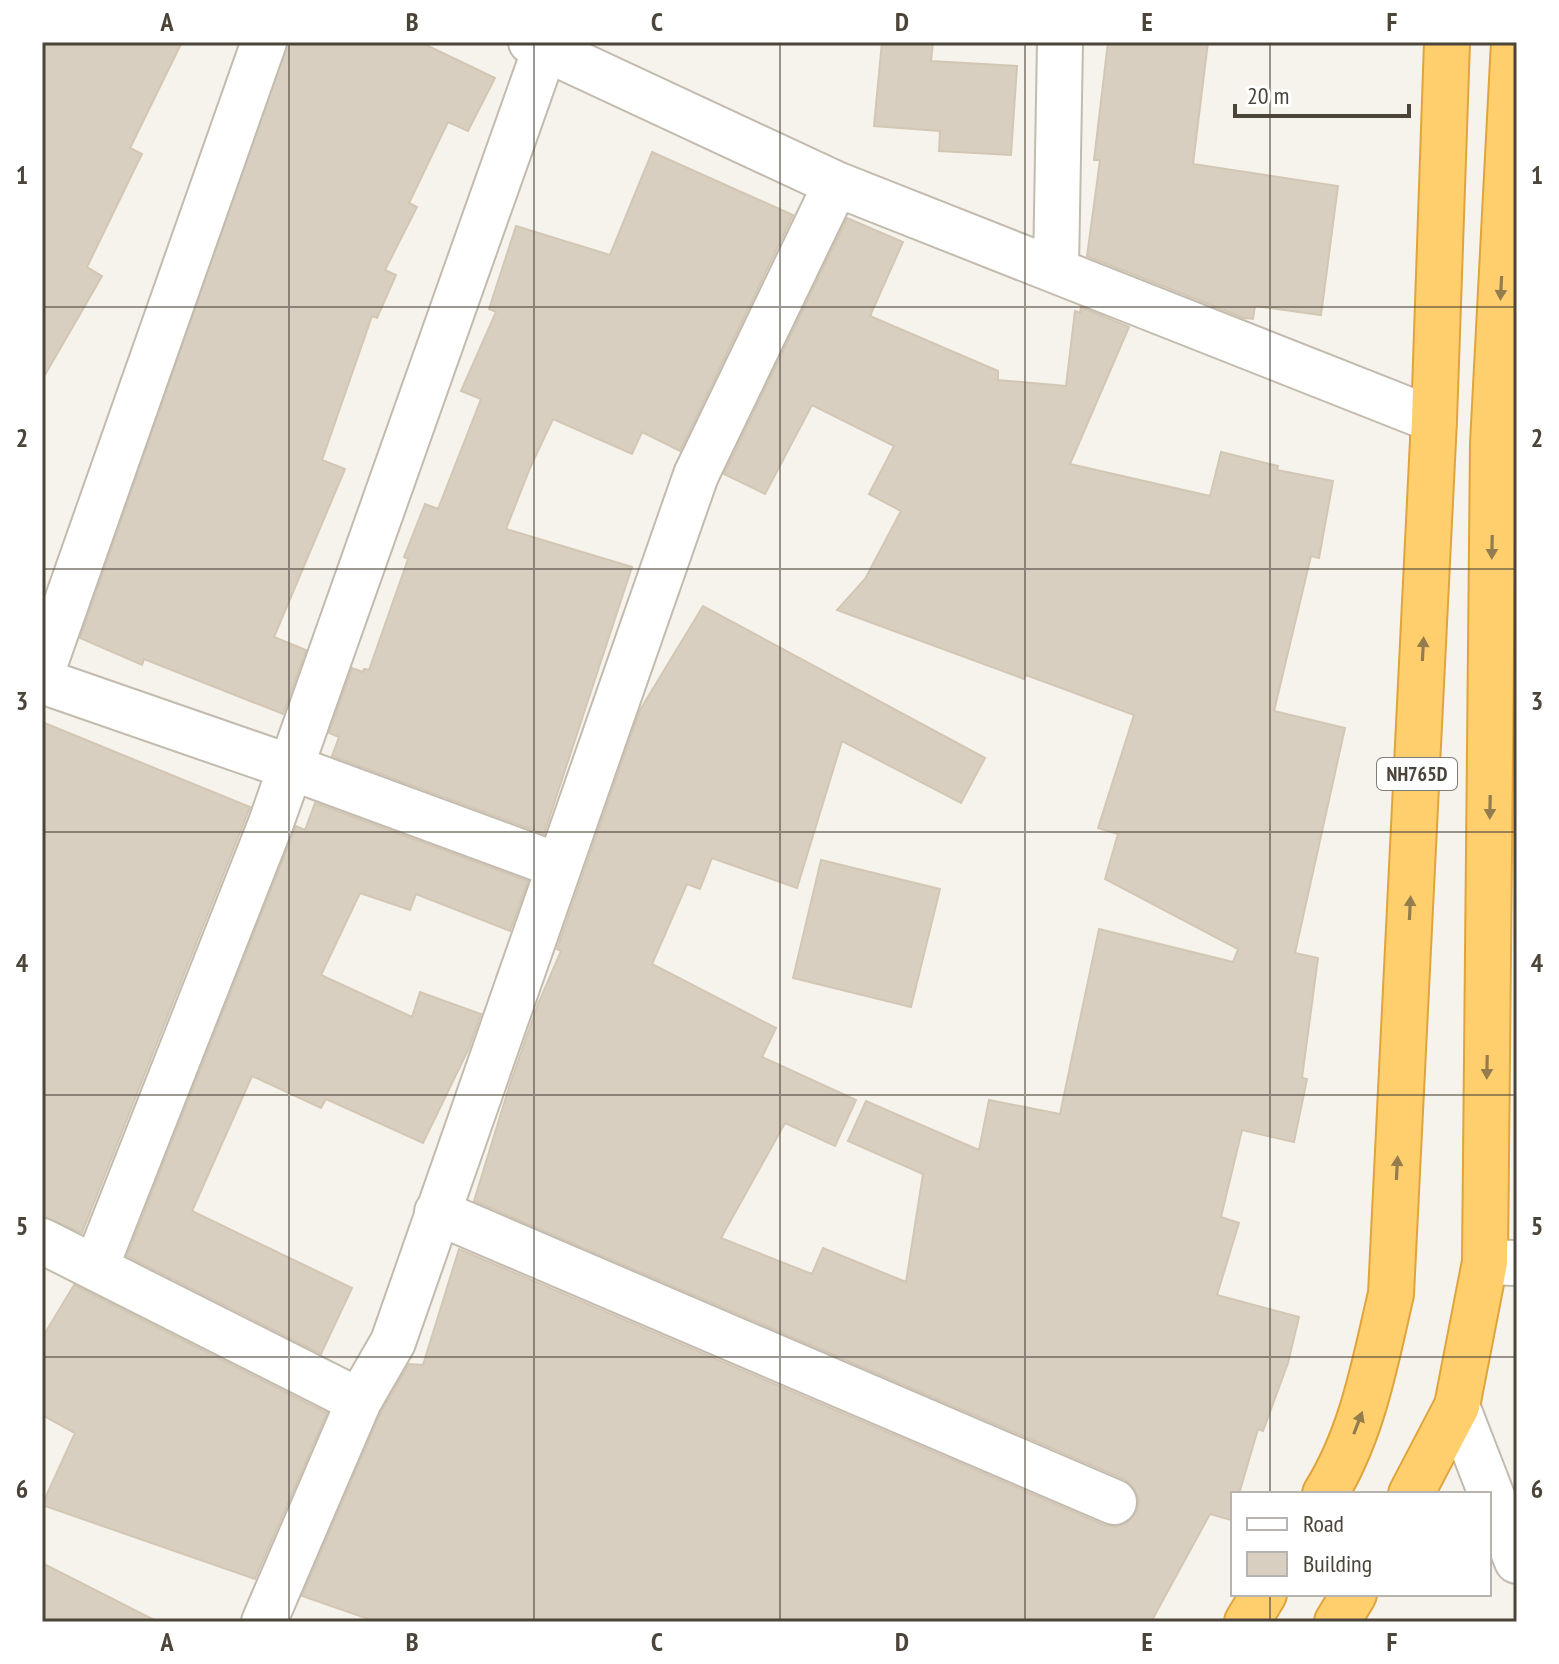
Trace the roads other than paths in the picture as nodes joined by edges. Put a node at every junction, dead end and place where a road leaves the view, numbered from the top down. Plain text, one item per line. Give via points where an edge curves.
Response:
1 (264, 42) edge
2 (1060, 42) edge
3 (1447, 42) edge
4 (1514, 42) edge
5 (538, 46) edge
6 (836, 184) junction
7 (1056, 269) junction
8 (1434, 420) junction
9 (42, 672) edge
10 (42, 681) edge
11 (290, 767) junction
12 (559, 866) junction
13 (437, 1212) junction
14 (42, 1241) edge
15 (1501, 1262) edge
16 (96, 1267) junction
17 (359, 1401) junction
18 (1457, 1406) junction
19 (1326, 1492) edge
20 (1412, 1492) edge
21 (1490, 1492) edge
22 (1491, 1494) edge
23 (1114, 1502) dead end
24 (1517, 1561) edge
25 (1263, 1596) edge
26 (1353, 1596) edge
27 (264, 1622) edge
28 (1247, 1622) edge
29 (1337, 1622) edge

1 - 9 street
2 - 7 street
3 - 8 highway, NH765D
4 -> 15 highway via 1493,444
5 - 6 street
5 - 11 street
6 - 7 street
6 - 12 street via 696,475
7 - 8 street
19 -> 8 highway, NH765D via 1366,1403 1391,1294
10 - 11 street
11 - 12 street
11 - 16 street
12 - 13 street
13 - 17 street via 393,1342
13 - 23 street
14 - 16 street
15 - 18 highway
16 - 17 street
17 - 27 street
18 - 20 highway
18 - 21 street
22 - 24 street
25 - 28 highway
26 - 29 highway

